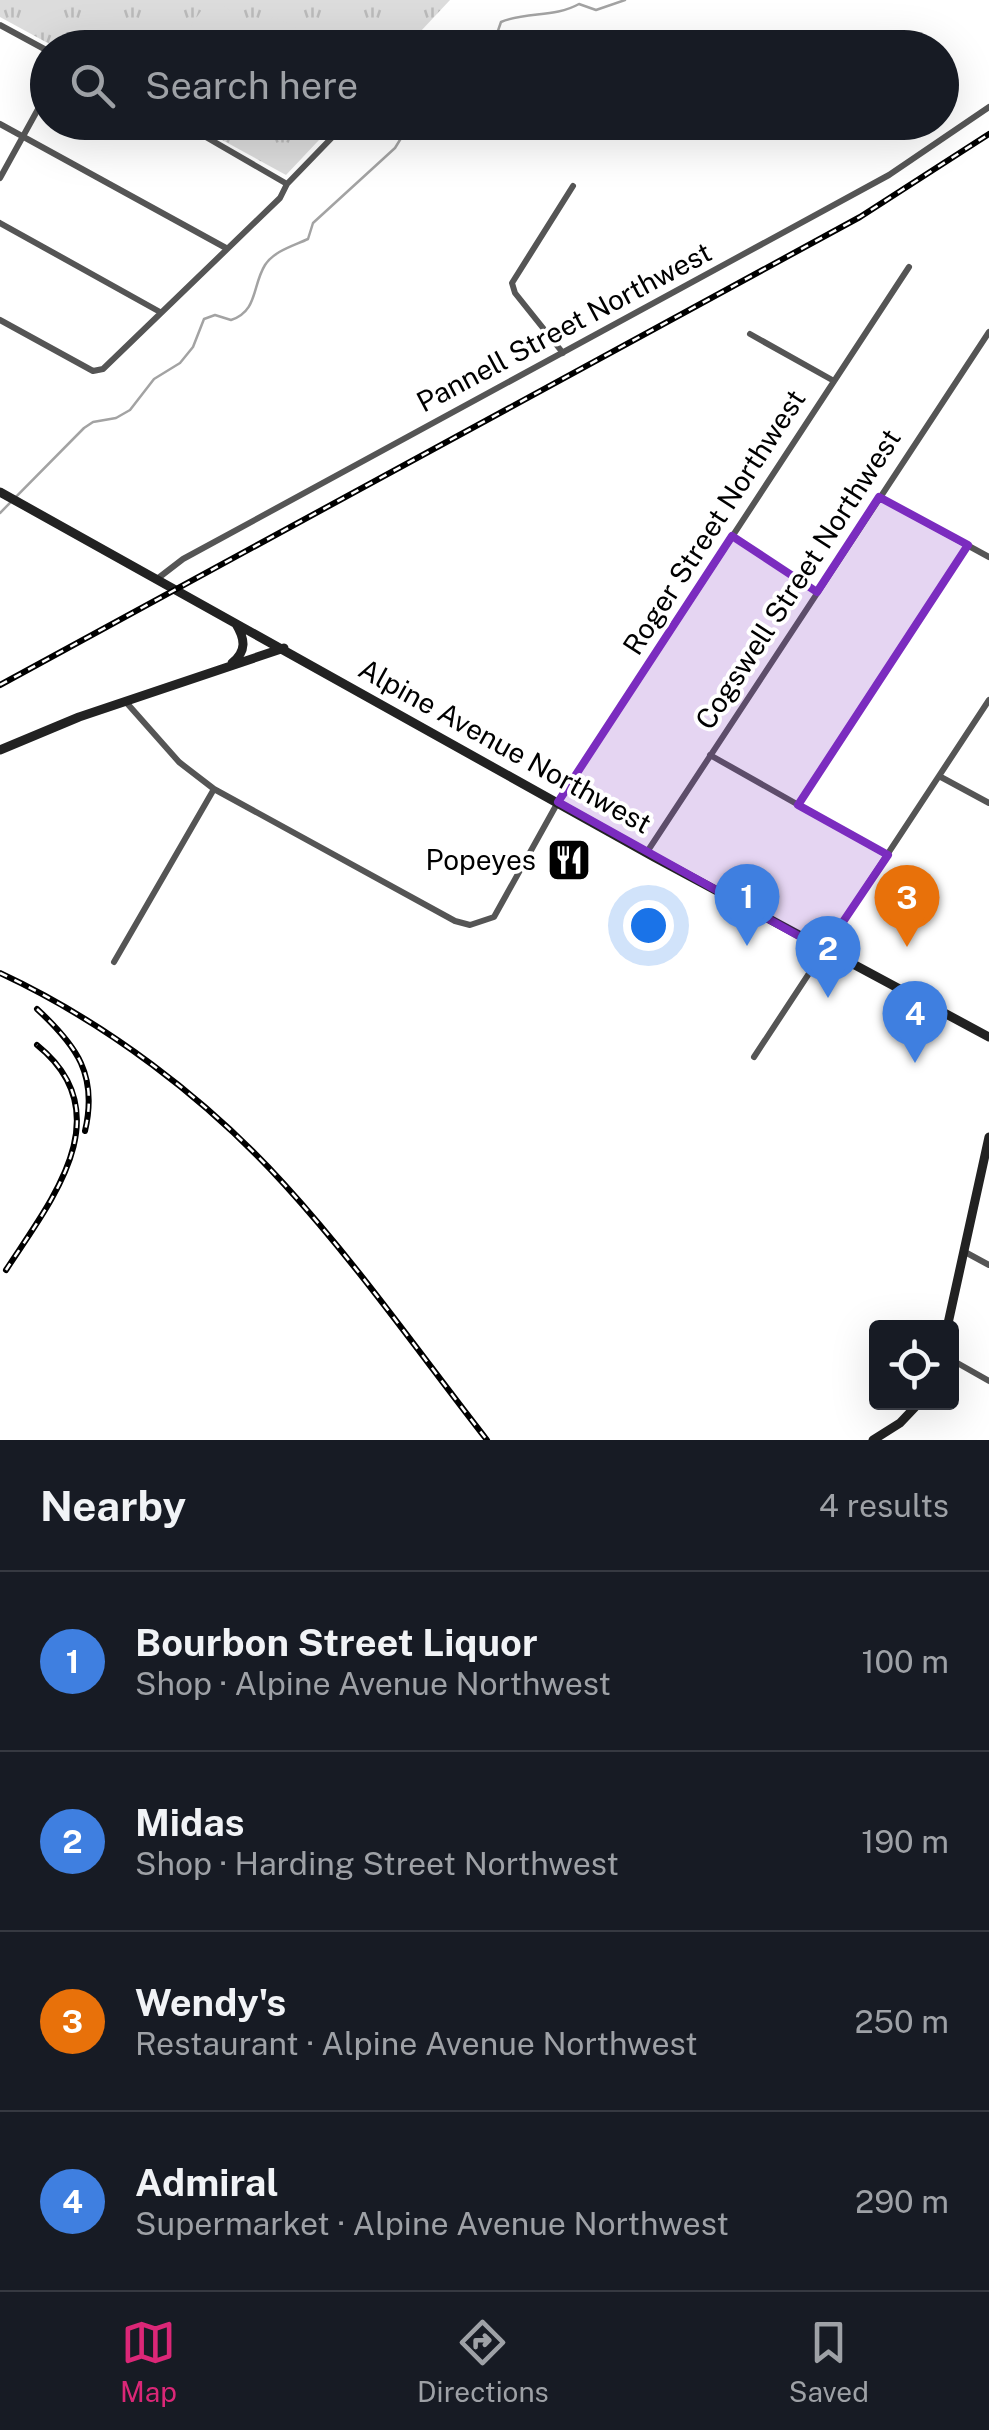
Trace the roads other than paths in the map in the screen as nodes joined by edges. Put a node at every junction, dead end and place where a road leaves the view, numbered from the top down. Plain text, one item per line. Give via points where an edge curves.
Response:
1 (0, 24) edge
2 (30, 40) edge
3 (989, 107) edge
4 (30, 123) edge
5 (0, 124) edge
6 (959, 127) edge
7 (23, 136) junction
8 (30, 140) edge
9 (30, 140) edge
10 (212, 140) edge
11 (330, 140) edge
12 (940, 140) edge
13 (0, 178) edge
14 (287, 184) junction
15 (572, 186) dead end
16 (0, 223) edge
17 (226, 248) junction
18 (909, 267) dead end
19 (160, 312) junction
20 (0, 320) edge
21 (989, 332) edge
22 (750, 334) dead end
23 (563, 353) junction
24 (834, 381) junction
25 (4, 494) edge
26 (879, 496) junction
27 (732, 536) junction
28 (968, 545) junction
29 (989, 557) edge
30 (156, 579) junction
31 (817, 592) junction
32 (234, 622) junction
33 (284, 648) junction
34 (226, 667) junction
35 (989, 700) edge
36 (125, 701) junction
37 (0, 750) edge
38 (710, 755) junction
39 (939, 776) junction
40 (214, 788) junction
41 (558, 802) junction
42 (989, 803) edge
43 (798, 805) junction
44 (647, 852) junction
45 (888, 855) junction
46 (824, 950) junction
47 (114, 962) dead end
48 (989, 1037) edge
49 (754, 1057) dead end
50 (989, 1137) edge
51 (988, 1151) edge
52 (964, 1251) junction
53 (989, 1266) edge
54 (948, 1320) edge
55 (959, 1364) edge
56 (989, 1381) edge
57 (912, 1410) edge
58 (888, 1436) edge
59 (873, 1440) edge

1 - 2 street
3 - 6 street, Pannell Street Northwest
4 - 7 street
5 - 7 street
7 - 8 street
7 - 13 street
9 - 17 street
10 - 14 street
11 - 14 street
12 - 23 street, Pannell Street Northwest via 889,175
14 - 17 street
15 - 23 street via 512,279 515,293
16 - 19 street
17 - 19 street
18 - 24 street, Roger Street Northwest
19 - 20 street via 98,372
21 - 26 street, Cogswell Street Northwest
22 - 24 street
23 - 30 street, Pannell Street Northwest
24 - 27 street, Roger Street Northwest
25 - 30 main road, Alpine Avenue Northwest
26 - 28 street
26 - 31 street, Cogswell Street Northwest
27 - 31 street
27 - 41 street, Roger Street Northwest
28 - 29 street
28 - 43 street
30 - 32 main road, Alpine Avenue Northwest
31 - 38 street, Cogswell Street Northwest
32 - 33 main road, Alpine Avenue Northwest
32 - 34 main road via 243,648
33 - 34 main road
33 - 41 main road, Alpine Avenue Northwest
34 - 36 main road
35 - 39 street
36 - 37 main road
36 - 40 street via 178,762
38 - 43 street
38 - 44 street, Cogswell Street Northwest
39 - 42 street
39 - 45 street
40 - 41 street, Roger Street Northwest via 470,925 494,917 502,906
40 - 47 street
41 - 44 main road, Alpine Avenue Northwest
43 - 45 street
44 - 46 main road, Alpine Avenue Northwest
45 - 46 street
46 - 48 main road, Alpine Avenue Northwest
46 - 49 street
50 - 51 main road
51 - 52 main road
52 - 53 street
52 - 54 main road
55 - 56 street
57 - 58 main road
58 - 59 main road

